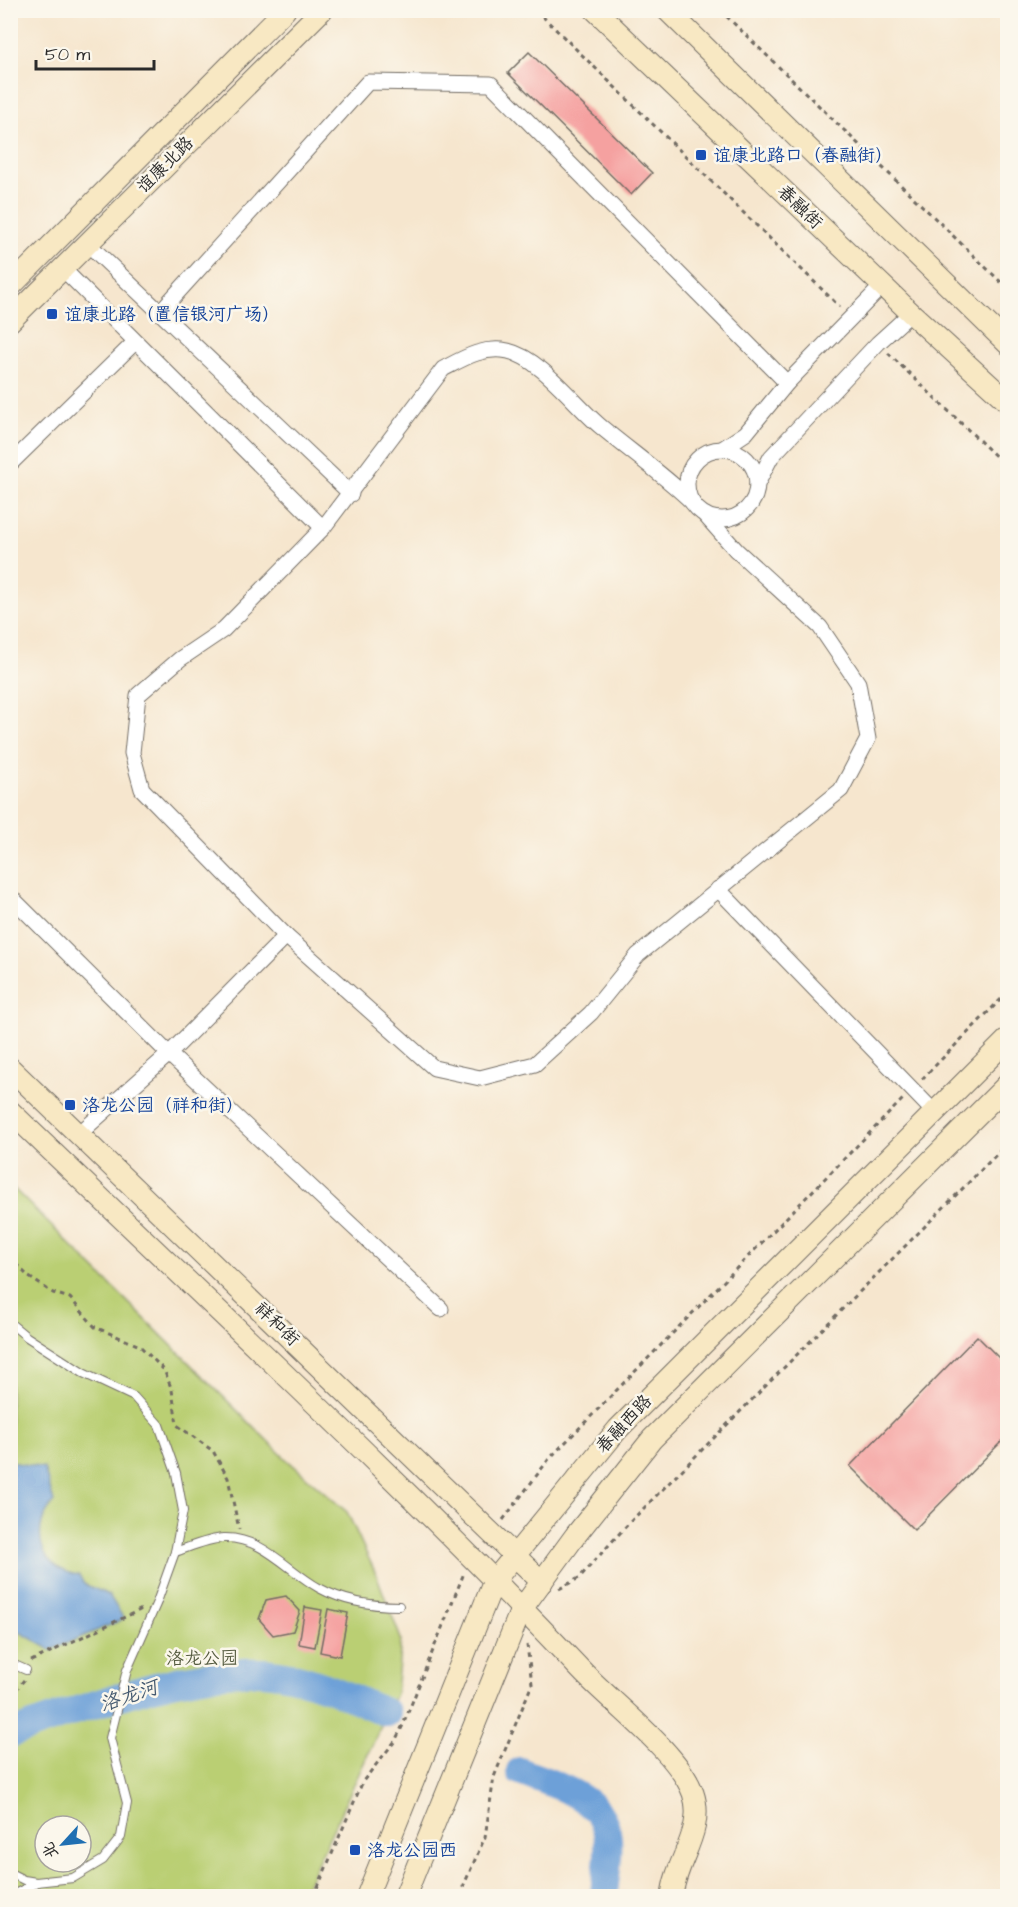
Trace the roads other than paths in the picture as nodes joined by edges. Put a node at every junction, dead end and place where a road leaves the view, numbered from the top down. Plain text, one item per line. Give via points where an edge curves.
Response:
1 (285, 10) edge
2 (322, 10) edge
3 (595, 10) edge
4 (667, 10) edge
5 (87, 243) junction
6 (62, 268) junction
7 (882, 286) junction
8 (10, 287) edge
9 (159, 313) junction
10 (911, 313) junction
11 (10, 321) edge
12 (135, 342) junction
13 (1008, 344) edge
14 (788, 383) junction
15 (1008, 402) edge
16 (722, 449) junction
17 (10, 464) edge
18 (692, 467) junction
19 (657, 469) junction
20 (757, 484) junction
21 (351, 494) junction
22 (692, 502) junction
23 (740, 514) junction
24 (705, 515) junction
25 (323, 528) junction
26 (736, 550) junction
27 (718, 889) junction
28 (10, 896) edge
29 (286, 936) junction
30 (1008, 1039) edge
31 (169, 1054) junction
32 (10, 1068) edge
33 (1008, 1084) edge
34 (10, 1111) edge
35 (934, 1112) junction
36 (80, 1132) junction
37 (441, 1309) dead end
38 (10, 1323) edge
39 (175, 1552) junction
40 (516, 1554) junction
41 (494, 1581) junction
42 (546, 1588) junction
43 (399, 1606) dead end
44 (521, 1610) junction
45 (10, 1663) edge
46 (26, 1670) road end
47 (10, 1873) edge
48 (36, 1882) junction
49 (11, 1896) edge
50 (367, 1896) edge
51 (405, 1896) edge
52 (672, 1896) edge

1 - 8 main road, 谊康北路
2 - 5 main road, 谊康北路
3 - 7 main road, 春融街
4 - 13 main road
5 - 6 main road, 谊康北路
5 - 9 street
6 - 11 main road, 谊康北路
6 - 12 street
7 - 10 main road, 春融街
7 - 14 street
9 - 14 street via 368,82 491,84
9 - 21 street
10 - 15 main road, 春融街
10 - 20 street via 771,457
12 - 17 street
12 - 25 street
14 - 16 street via 746,433
16 - 18 street via 704,454
16 - 20 street via 747,459
18 - 19 street
18 - 22 street via 687,485
19 - 21 street via 599,425 525,357 486,349 443,369
19 - 22 street
20 - 23 street via 753,501
21 - 25 street
22 - 24 street
23 - 24 street via 723,519
23 - 26 street via 734,532
24 - 26 street
25 - 29 street via 224,630 180,659 138,695 132,753 142,789
26 - 27 street via 820,627 858,683 868,739 841,790
27 - 29 street via 638,955 591,1013 535,1064 480,1078 434,1068
27 - 35 street
28 - 31 street
29 - 31 street
30 - 35 main road, 春融西路
31 - 36 street
31 - 37 street
32 - 36 main road, 祥和街
33 - 42 main road, 春融西路 via 652,1439 575,1536
34 - 41 main road, 祥和街
35 - 40 main road, 春融西路 via 618,1429
36 - 40 main road, 祥和街
38 - 39 lane via 83,1373 134,1397 159,1425 176,1473 183,1510
39 - 43 lane via 222,1538 240,1539 269,1552 319,1588 352,1601
39 - 48 lane via 127,1670 110,1738 127,1803 122,1837 103,1860 73,1878
40 - 41 main road, 春融西路
40 - 42 main road, 祥和街
41 - 44 main road, 祥和街
41 - 50 main road, 春融西路
42 - 44 main road, 春融西路
44 - 51 main road, 春融西路
44 - 52 main road, 祥和街 via 664,1750 692,1790 698,1808 694,1833
45 - 46 lane
47 - 48 lane
48 - 49 lane

